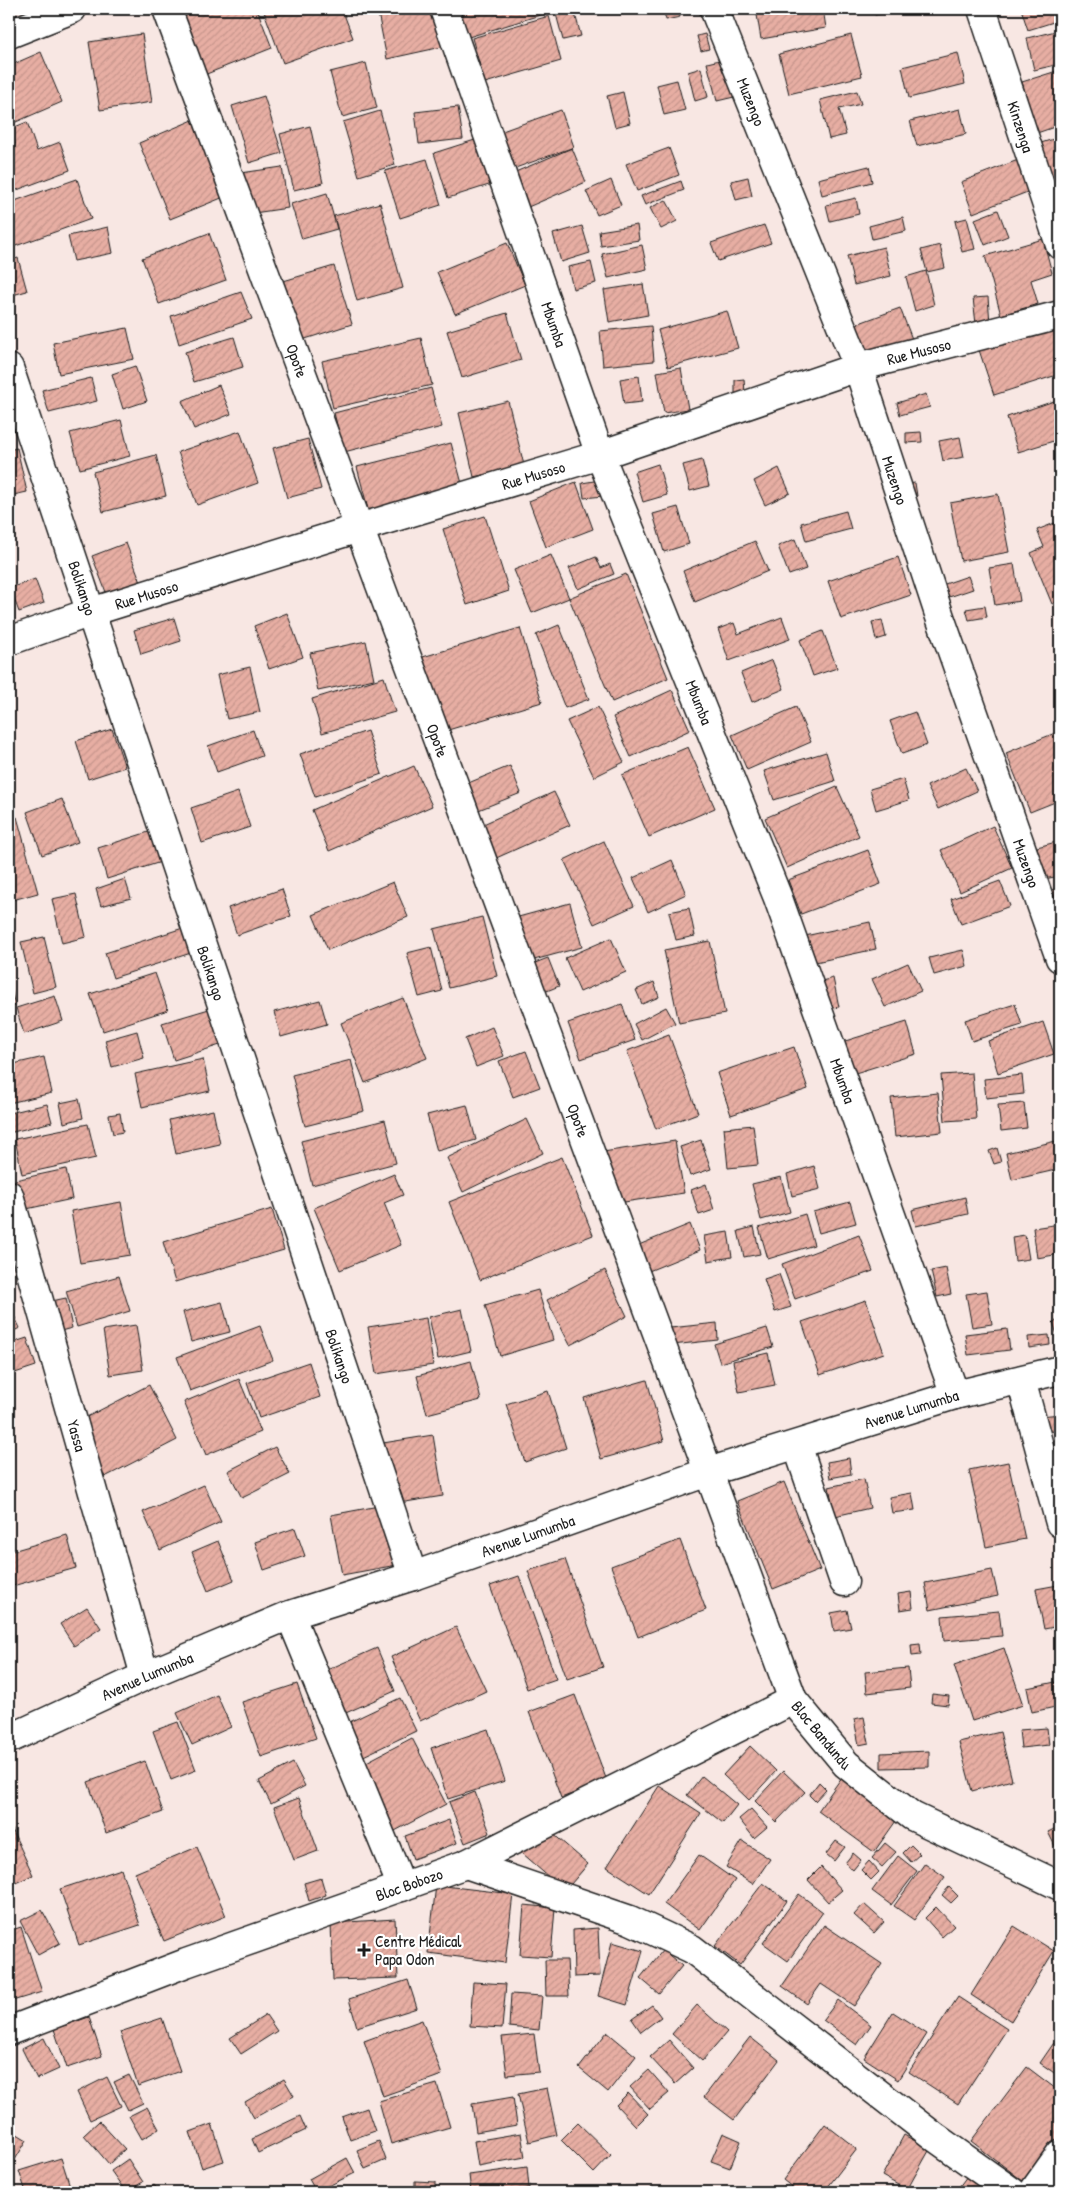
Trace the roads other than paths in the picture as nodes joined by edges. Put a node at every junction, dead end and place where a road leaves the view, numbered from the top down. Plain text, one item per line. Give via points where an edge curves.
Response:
1 (72, 9) edge
2 (167, 9) edge
3 (444, 9) edge
4 (714, 9) edge
5 (982, 9) edge
6 (9, 34) edge
7 (1060, 245) edge
8 (1060, 315) edge
9 (858, 367) junction
10 (9, 368) edge
11 (600, 455) junction
12 (359, 528) junction
13 (90, 612) junction
14 (9, 640) edge
15 (1060, 958) edge
16 (9, 1195) edge
17 (1060, 1370) edge
18 (1021, 1380) junction
19 (955, 1395) junction
20 (797, 1445) junction
21 (708, 1472) junction
22 (1060, 1523) edge
23 (414, 1576) junction
24 (844, 1582) dead end
25 (290, 1615) junction
26 (145, 1676) junction
27 (793, 1700) junction
28 (9, 1739) edge
29 (466, 1864) junction
30 (1060, 1886) edge
31 (402, 1887) junction
32 (9, 2031) edge
33 (1060, 2154) edge
34 (1012, 2192) edge
35 (1033, 2192) edge

1 - 6 street
2 - 12 street, Opote
3 - 11 street, Mbumba
4 - 9 street, Muzengo
5 - 7 street, Kinzenga
8 - 9 street, Rue Musoso
9 - 11 street, Rue Musoso
9 - 15 street, Muzengo via 940,617
10 - 13 street, Bolikango
11 - 12 street, Rue Musoso
11 - 19 street, Mbumba via 778,898
12 - 13 street, Rue Musoso
12 - 21 street, Opote
13 - 14 street, Rue Musoso
13 - 23 street, Bolikango
16 - 26 street, Yassa
17 - 18 street, Avenue Lumumba
18 - 19 street, Avenue Lumumba
18 - 22 street
19 - 20 street, Avenue Lumumba
20 - 21 street, Avenue Lumumba
20 - 24 street
21 - 23 street, Avenue Lumumba
21 - 27 street, Bloc Bandundu
23 - 25 street, Avenue Lumumba
25 - 26 street, Avenue Lumumba
25 - 31 street
26 - 28 street, Avenue Lumumba
27 - 29 street, Bloc Bobozo
27 - 30 street, Bloc Bandundu via 846,1764 912,1816
29 - 31 street, Bloc Bobozo
29 - 34 street via 630,1920 692,1949 936,2138
31 - 32 street, Bloc Bobozo via 186,1962
33 - 35 street

